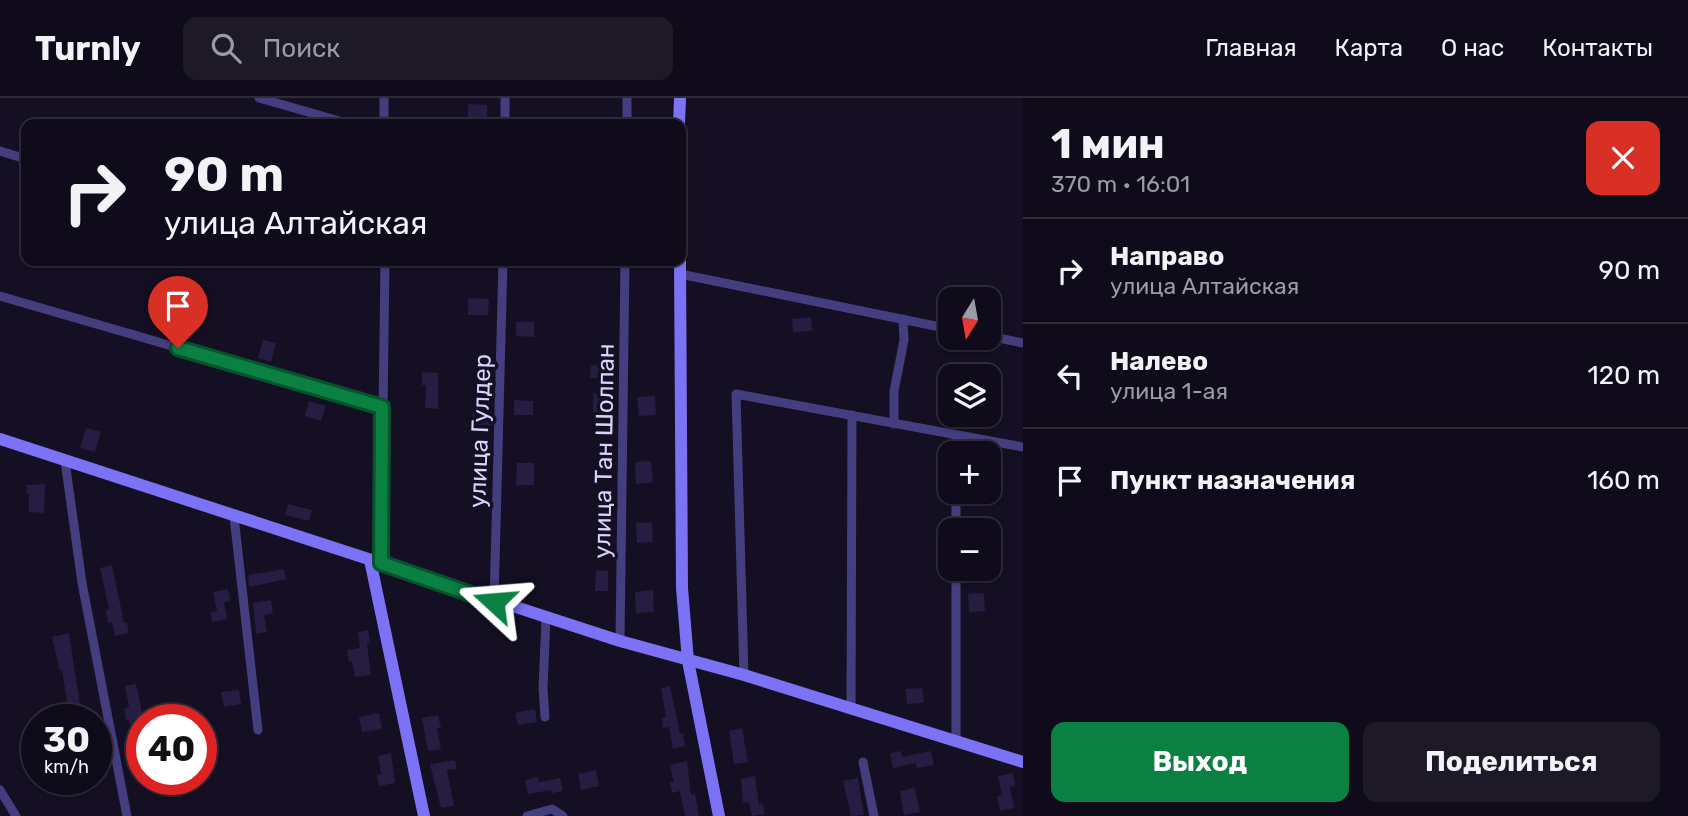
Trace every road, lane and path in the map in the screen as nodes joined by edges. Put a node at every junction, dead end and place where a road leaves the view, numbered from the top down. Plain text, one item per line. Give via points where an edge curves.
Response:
1 (259, 98) edge
2 (384, 98) edge
3 (505, 98) edge
4 (627, 98) edge
5 (680, 98) edge
6 (332, 119) edge
7 (384, 119) edge
8 (505, 119) edge
9 (627, 119) edge
10 (680, 119) edge
11 (0, 151) edge
12 (21, 157) edge
13 (385, 266) edge
14 (503, 266) edge
15 (625, 266) edge
16 (680, 266) edge
17 (680, 274) junction
18 (0, 296) edge
19 (903, 319) junction
20 (938, 326) edge
21 (1001, 339) edge
22 (1023, 343) edge
23 (382, 407) junction
24 (852, 415) junction
25 (894, 424) junction
26 (956, 435) junction
27 (0, 439) edge
28 (956, 441) edge
29 (1023, 447) edge
30 (65, 461) junction
31 (234, 517) junction
32 (376, 561) junction
33 (956, 581) edge
34 (494, 602) junction
35 (546, 618) junction
36 (620, 641) junction
37 (688, 661) junction
38 (744, 675) junction
39 (851, 710) junction
40 (545, 717) dead end
41 (258, 730) dead end
42 (956, 741) junction
43 (863, 762) dead end
44 (1023, 762) edge
45 (0, 790) edge
46 (16, 816) edge
47 (127, 816) edge
48 (424, 816) edge
49 (527, 816) edge
50 (564, 816) edge
51 (719, 816) edge
52 (874, 816) edge

1 - 6 street
2 - 7 street
3 - 8 street
4 - 9 street
5 - 10 street
11 - 12 street
13 - 23 street
14 - 34 street, улица Гулдер
15 - 36 street, улица Тан Шолпан
16 - 17 street
17 - 19 street
17 - 37 street via 682,588
18 - 23 street
19 - 20 street
19 - 25 street
21 - 22 street
23 - 32 street
24 - 25 street
24 - 38 street via 736,394
24 - 39 street
25 - 26 street
26 - 28 street
26 - 29 street
27 - 30 street
30 - 31 street
30 - 47 street via 82,583
31 - 32 street
31 - 41 street
32 - 34 street
32 - 48 street
33 - 42 street
34 - 35 street
35 - 36 street
35 - 40 street
36 - 37 street
37 - 38 street
37 - 51 street
38 - 39 street
39 - 42 street
42 - 44 street
43 - 52 street
45 - 46 street
49 - 50 street via 552,809

